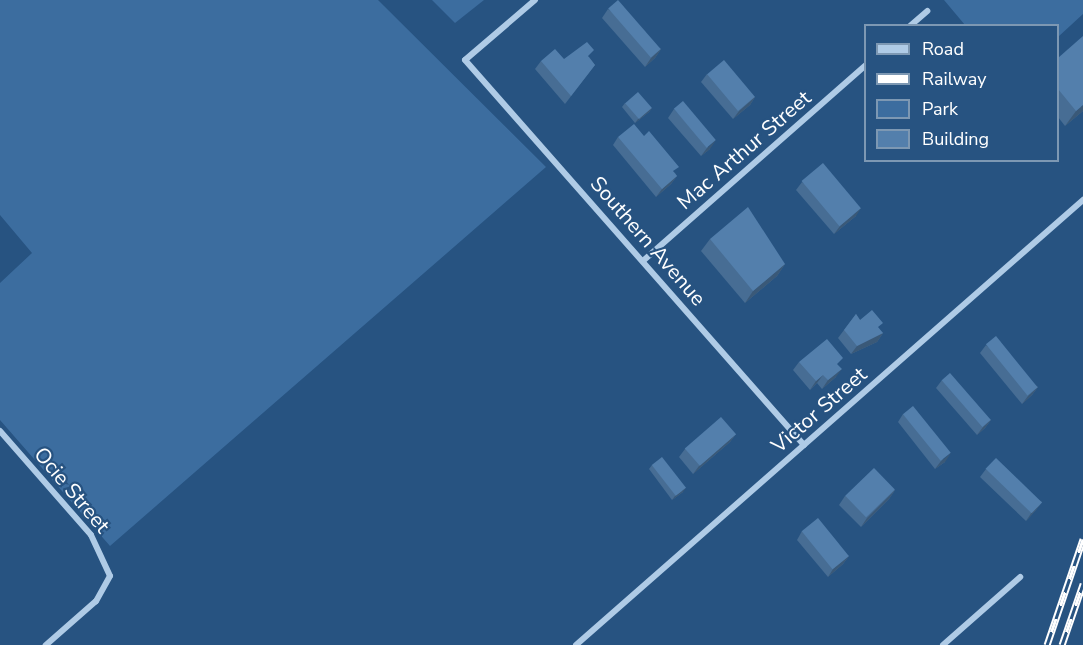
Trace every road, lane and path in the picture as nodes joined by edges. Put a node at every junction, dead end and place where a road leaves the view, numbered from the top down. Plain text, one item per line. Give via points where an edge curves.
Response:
1 (535, 0) edge
2 (927, 11) dead end
3 (912, 24) edge
4 (864, 67) edge
5 (1083, 200) edge
6 (644, 260) junction
7 (0, 431) edge
8 (804, 445) junction
9 (1020, 577) dead end
10 (46, 645) edge
11 (576, 645) edge
12 (943, 645) edge

1 - 6 street, Southern Avenue via 465,60
2 - 3 street
4 - 6 street, Mac Arthur Street
5 - 8 street, Victor Street
6 - 8 street, Southern Avenue
7 - 10 street, Ocie Street via 92,535 110,576 96,601
8 - 11 street, Victor Street
9 - 12 street

